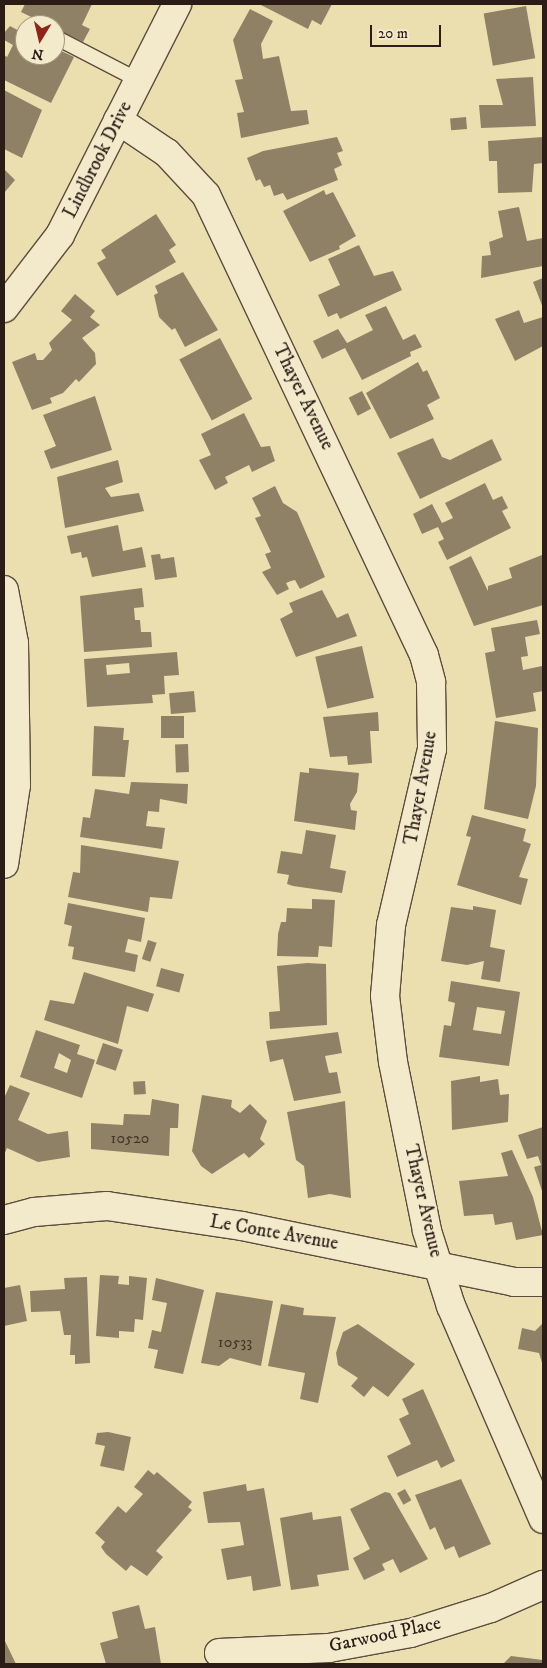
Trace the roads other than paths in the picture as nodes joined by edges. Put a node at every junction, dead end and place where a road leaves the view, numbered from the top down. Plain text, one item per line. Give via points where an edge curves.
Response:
1 (177, 4) edge
2 (65, 43) edge
3 (138, 80) junction
4 (118, 120) junction
5 (4, 308) edge
6 (4, 590) edge
7 (4, 864) edge
8 (4, 1220) edge
9 (437, 1264) junction
10 (543, 1282) edge
11 (543, 1519) edge
12 (543, 1585) edge
13 (219, 1653) dead end

1 - 3 street, Lindbrook Drive
2 - 3 lane
3 - 4 street, Lindbrook Drive
4 - 5 street, Lindbrook Drive via 60,236
4 - 9 street, Thayer Avenue via 167,153 206,195 424,655 431,682 432,749 391,925 385,996 393,1062
6 - 7 street via 14,643 16,785
8 - 9 street, Le Conte Avenue via 34,1212 107,1206 242,1226
9 - 10 street, Le Conte Avenue via 514,1282
9 - 11 street, Thayer Avenue via 450,1306
12 - 13 street, Garwood Place via 491,1608 411,1633 329,1648

